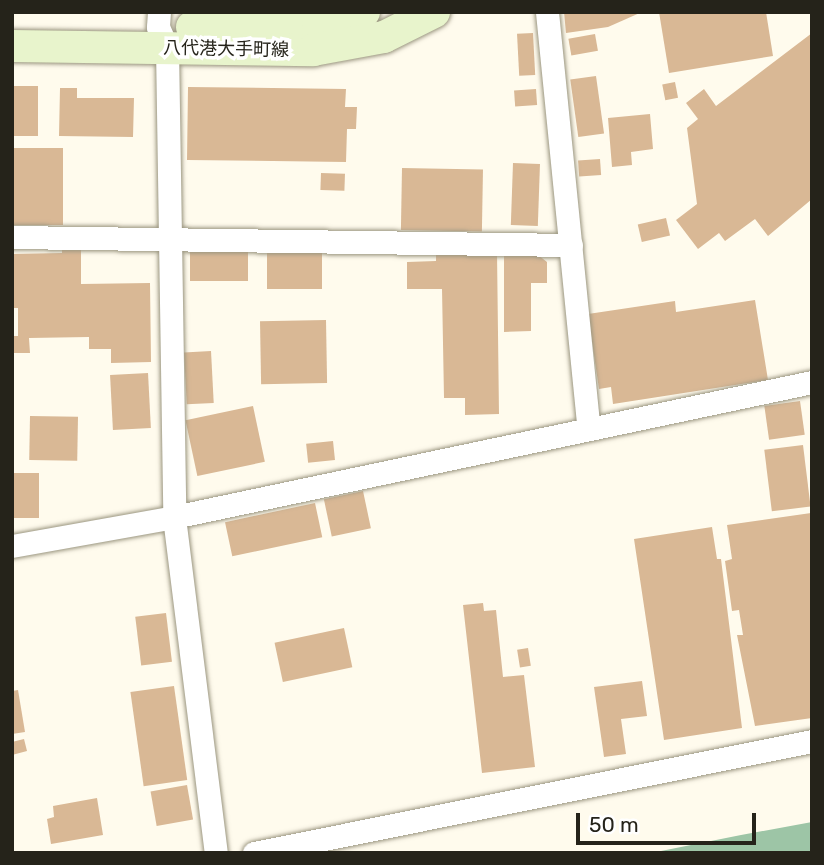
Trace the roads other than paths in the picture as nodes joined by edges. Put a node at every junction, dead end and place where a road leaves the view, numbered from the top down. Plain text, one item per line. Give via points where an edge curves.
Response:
1 (364, 12) edge
2 (433, 12) edge
3 (547, 12) edge
4 (12, 26) edge
5 (161, 29) edge
6 (12, 47) edge
7 (12, 237) edge
8 (170, 237) junction
9 (570, 245) junction
10 (812, 382) edge
11 (588, 426) junction
12 (174, 517) junction
13 (12, 546) edge
14 (812, 741) edge
15 (216, 853) edge
16 (254, 853) edge

1 - 5 main road, 八代港大手町線 via 318,26
2 - 5 main road, 八代港大手町線 via 384,37 313,50
3 - 9 street
4 - 5 main road, 八代港大手町線
5 - 6 main road, 八代港大手町線
5 - 8 street
7 - 8 street
8 - 9 street
8 - 12 street
9 - 11 street
10 - 11 street
11 - 12 street
12 - 13 street
12 - 15 street
14 - 16 street

